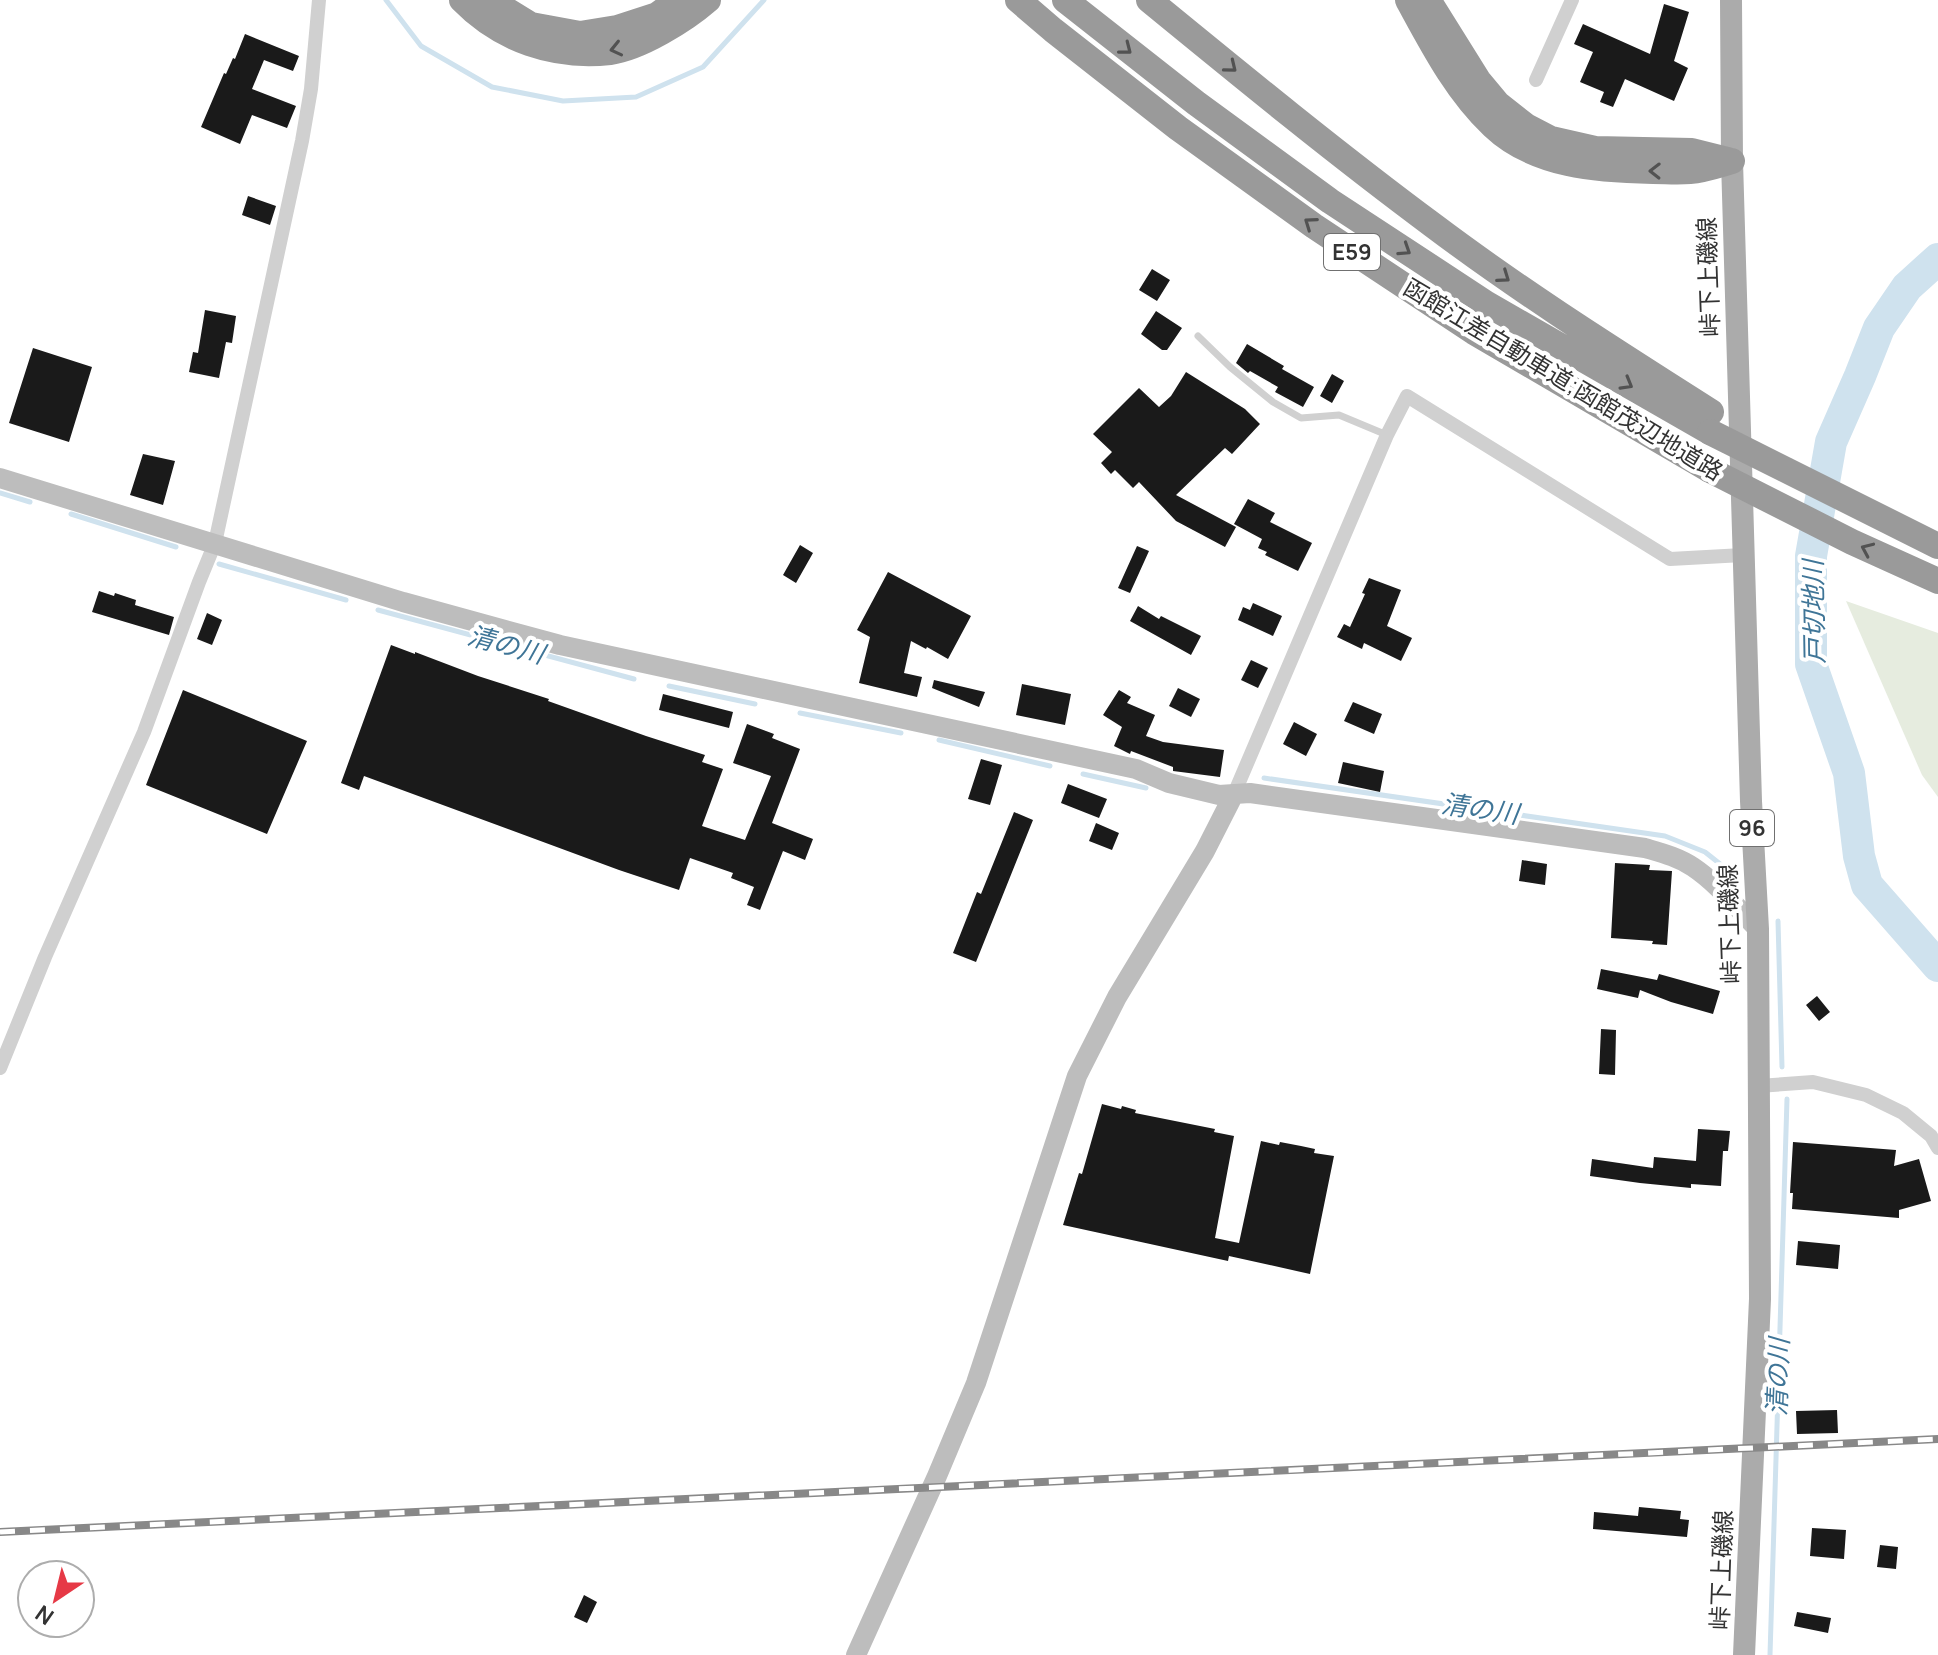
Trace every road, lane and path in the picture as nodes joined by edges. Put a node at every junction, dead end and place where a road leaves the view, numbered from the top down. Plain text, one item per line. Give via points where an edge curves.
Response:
1 (319, 0) edge
2 (462, 0) edge
3 (490, 0) edge
4 (678, 0) edge
5 (708, 0) edge
6 (997, 0) edge
7 (1018, 0) edge
8 (1065, 0) edge
9 (1149, 0) edge
10 (1408, 0) edge
11 (1428, 0) edge
12 (1572, 0) edge
13 (1731, 0) edge
14 (1536, 80) dead end
15 (1178, 128) junction
16 (1732, 161) junction
17 (1198, 336) dead end
18 (1710, 422) junction
19 (1387, 435) junction
20 (0, 478) edge
21 (1926, 541) edge
22 (215, 543) junction
23 (1743, 555) junction
24 (1938, 581) edge
25 (1234, 794) junction
26 (1758, 929) junction
27 (0, 1068) edge
28 (1758, 1086) junction
29 (1938, 1148) edge
30 (856, 1655) edge
31 (1744, 1655) edge

1 - 22 street via 302,141
5 -> 2 highway via 648,39 612,52 568,52 525,44
3 - 4 highway via 531,25 580,34 657,15
6 - 15 highway
7 - 15 highway, 函館江差自動車道;函館茂辺地道路 / E59
8 -> 18 highway, 函館江差自動車道;函館茂辺地道路 / E59 via 1330,201 1487,304
9 -> 18 highway via 1436,228
16 -> 10 highway via 1692,171 1613,170 1564,163 1520,145 1472,103
11 - 16 highway via 1478,80 1526,126 1551,139 1595,149 1692,151
12 - 14 street
13 - 16 main road, 峠下上磯線 / 96
24 -> 15 highway, 函館江差自動車道;函館茂辺地道路 / E59, bridge via 1710,470 1474,332
16 - 23 main road, 峠下上磯線 / 96
17 - 19 lane via 1273,402 1301,418 1339,415
18 - 21 highway, bridge
19 - 23 street via 1407,396 1670,559
19 - 25 street
20 - 22 street
22 - 25 street via 560,645 1136,769 1219,795
22 - 27 street via 144,732
23 - 26 main road, 峠下上磯線 / 96
25 - 26 street via 1645,848 1693,867
25 - 30 street via 1077,1076 976,1383
26 - 28 main road, 峠下上磯線 / 96
28 - 29 street via 1813,1082 1866,1095 1903,1113
28 - 31 main road, 峠下上磯線 / 96 via 1760,1299

